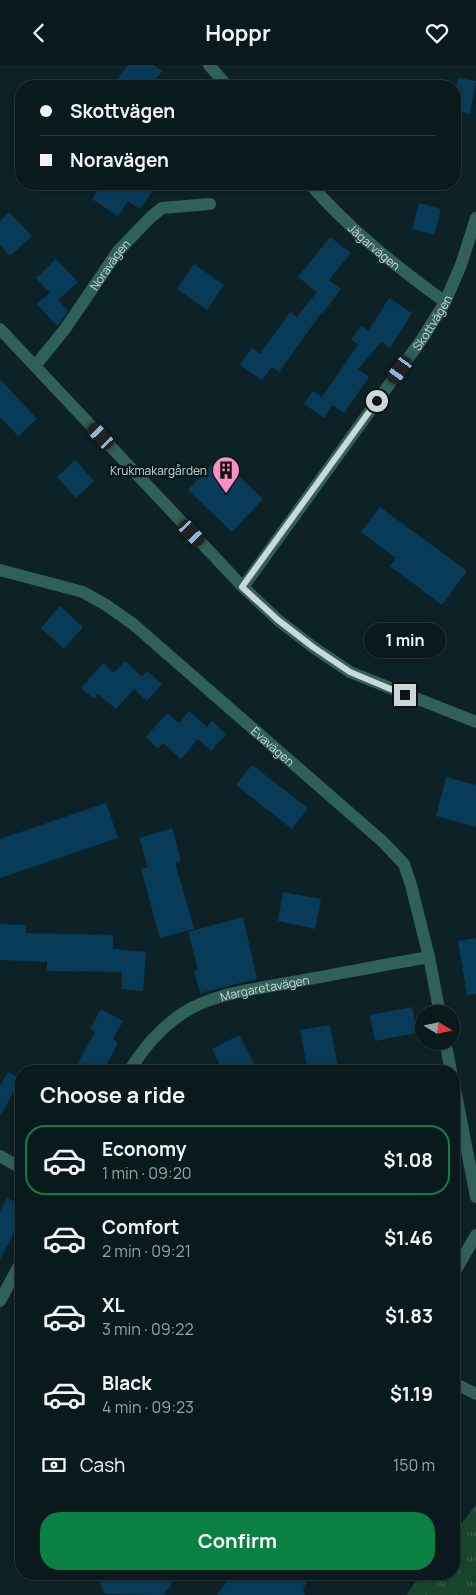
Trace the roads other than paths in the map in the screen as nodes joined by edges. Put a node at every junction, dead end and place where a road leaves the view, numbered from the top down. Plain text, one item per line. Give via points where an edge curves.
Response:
1 (209, 65) edge
2 (222, 80) edge
3 (315, 190) edge
4 (210, 204) dead end
5 (476, 218) edge
6 (445, 302) junction
7 (0, 329) edge
8 (35, 366) junction
9 (0, 571) edge
10 (242, 587) junction
11 (476, 722) edge
12 (429, 957) junction
13 (438, 1005) edge
14 (447, 1050) edge
15 (132, 1065) edge
16 (450, 1065) edge
17 (460, 1115) edge
18 (0, 1157) edge
19 (15, 1165) edge
20 (476, 1197) edge
21 (476, 1235) edge
22 (460, 1263) edge
23 (15, 1273) edge
24 (0, 1301) edge
25 (460, 1386) edge
26 (476, 1394) edge

1 - 2 street
3 - 6 street, Jägarvägen via 364,238
4 - 8 street, Noravägen via 162,208 152,217 118,251 65,329
5 - 6 street, Skottvägen
6 - 10 street, Skottvägen via 422,339
7 - 8 street
8 - 10 street
9 - 12 street, Evavägen via 83,592 133,624 382,841 404,864
10 - 11 street via 278,620 350,672
12 - 13 street, Evavägen
12 - 15 street, Margaretavägen via 209,1001 184,1012 167,1025 146,1045
14 - 16 street
17 - 20 street
18 - 19 street
21 - 22 street
23 - 24 street
25 - 26 street

